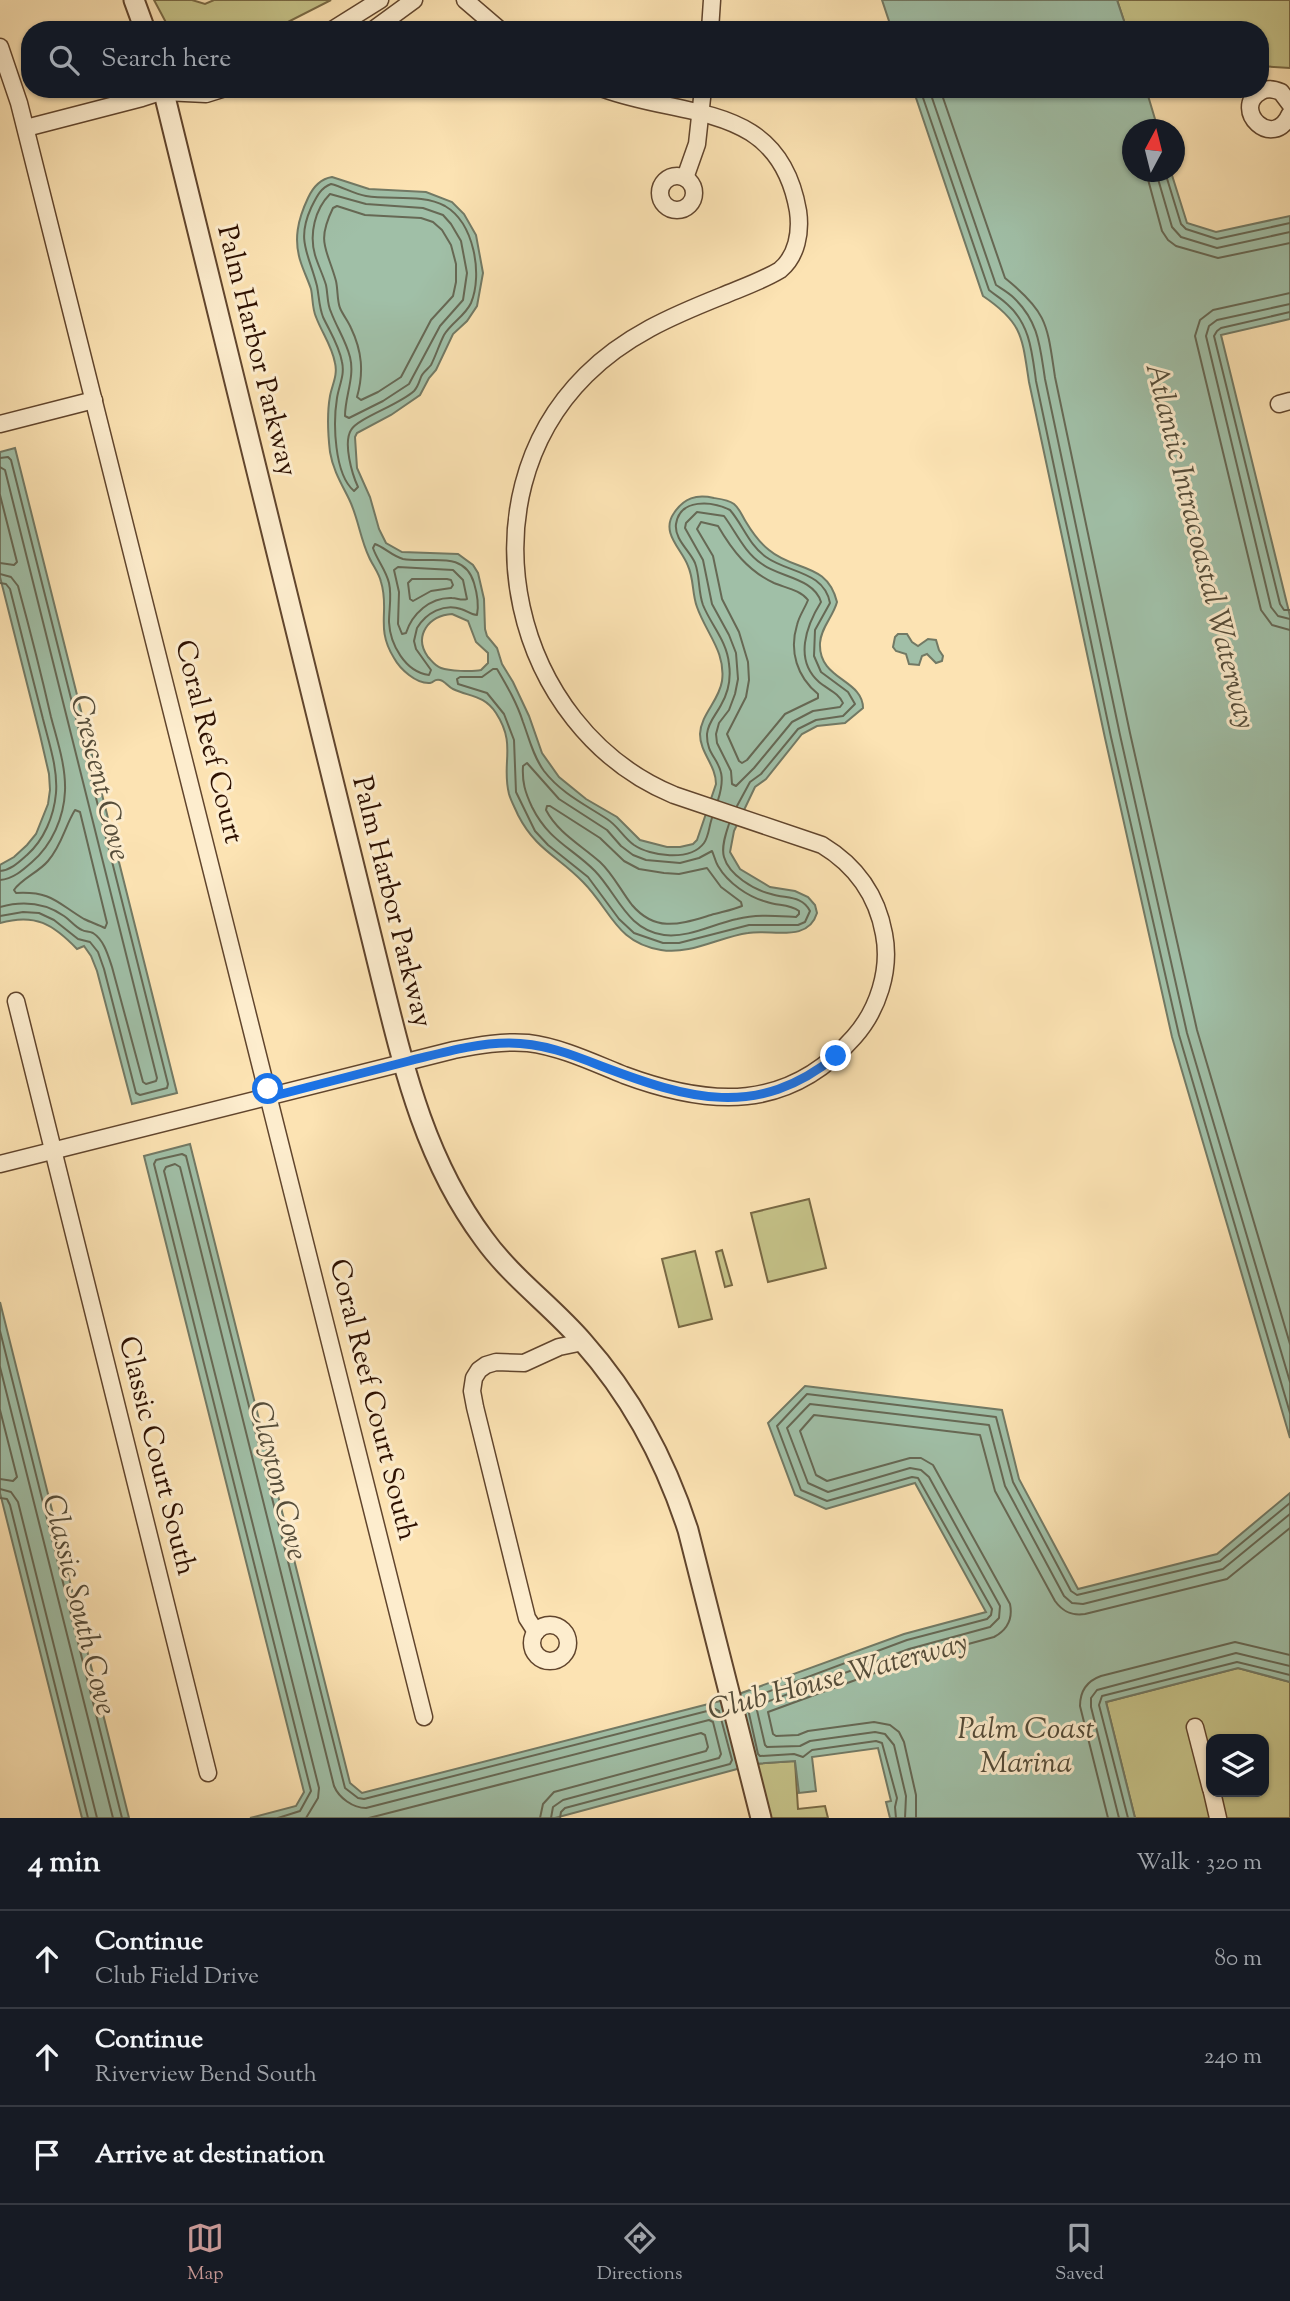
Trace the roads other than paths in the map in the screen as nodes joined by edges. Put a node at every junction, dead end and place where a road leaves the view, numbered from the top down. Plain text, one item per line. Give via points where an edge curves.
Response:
1 (134, 0) edge
2 (380, 0) edge
3 (414, 0) edge
4 (465, 0) edge
5 (712, 0) edge
6 (142, 21) edge
7 (346, 21) edge
8 (385, 21) edge
9 (490, 21) edge
10 (711, 21) edge
11 (0, 47) edge
12 (1269, 89) edge
13 (137, 98) edge
14 (168, 98) edge
15 (632, 98) edge
16 (702, 98) edge
17 (1254, 98) edge
18 (1290, 103) edge
19 (701, 113) junction
20 (1290, 114) edge
21 (26, 128) junction
22 (685, 178) dead end
23 (94, 400) junction
24 (0, 424) edge
25 (16, 1001) dead end
26 (403, 1063) junction
27 (270, 1097) junction
28 (52, 1151) junction
29 (0, 1164) edge
30 (583, 1342) junction
31 (536, 1632) dead end
32 (424, 1717) dead end
33 (1195, 1727) dead end
34 (1206, 1768) edge
35 (208, 1773) dead end
36 (1214, 1797) edge
37 (761, 1818) edge
38 (1218, 1818) edge

1 - 6 street
2 - 7 street
3 - 8 street
4 - 9 street
5 - 10 street
11 - 21 street, Coral Reef Court
12 - 18 street via 1281,92
13 - 21 street
14 - 26 street, Palm Harbor Parkway
15 - 19 street
16 - 19 street
17 - 20 street via 1250,110 1262,127 1282,125
19 - 22 street via 697,144
19 - 26 street via 749,130 776,157 798,211 795,251 784,267 770,275 640,332 584,376 558,409 536,449 522,489 516,523 519,595 535,653 558,698 622,765 685,799 815,842 842,859 861,879 883,927 886,964 877,1000 856,1035 836,1056 767,1093 720,1098 686,1094 528,1043 475,1046
21 - 23 street, Coral Reef Court
23 - 24 street
23 - 27 street, Coral Reef Court
25 - 28 street, Classic Court South
26 - 27 street
26 - 30 street, Palm Harbor Parkway via 431,1147 470,1218 496,1255
27 - 28 street
27 - 32 street, Coral Reef Court South
28 - 29 street
28 - 35 street, Classic Court South
30 - 31 street via 524,1363 491,1363 479,1370 473,1384 527,1618
30 - 37 street, Palm Harbor Parkway via 634,1411 675,1494
33 - 34 street
36 - 38 street

